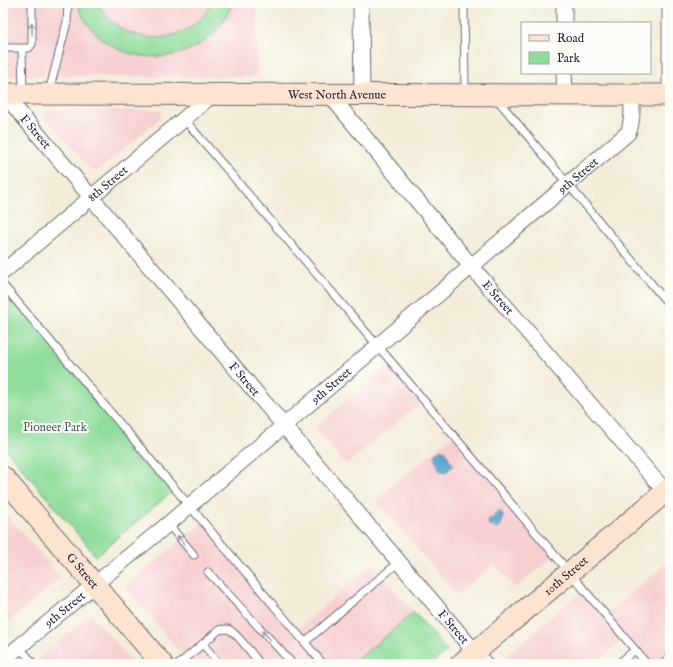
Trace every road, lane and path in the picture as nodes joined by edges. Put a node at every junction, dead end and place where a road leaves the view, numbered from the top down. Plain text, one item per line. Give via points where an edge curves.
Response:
1 (32, 3) edge
2 (68, 3) edge
3 (361, 3) edge
4 (464, 3) edge
5 (564, 3) edge
6 (666, 3) edge
7 (564, 22) edge
8 (3, 48) edge
9 (22, 48) junction
10 (564, 74) edge
11 (10, 94) edge
12 (48, 94) junction
13 (212, 94) junction
14 (330, 95) junction
15 (362, 95) junction
16 (465, 95) junction
17 (493, 95) junction
18 (564, 95) junction
19 (668, 95) edge
20 (632, 96) junction
21 (184, 119) junction
22 (567, 184) junction
23 (90, 197) junction
24 (471, 266) junction
25 (3, 272) edge
26 (3, 285) edge
27 (670, 306) edge
28 (377, 345) junction
29 (283, 425) junction
30 (3, 477) edge
31 (668, 492) edge
32 (189, 505) junction
33 (168, 524) junction
34 (194, 555) dead end
35 (399, 562) junction
36 (208, 572) dead end
37 (570, 573) junction
38 (94, 584) junction
39 (305, 642) junction
40 (202, 644) junction
41 (19, 647) junction
42 (635, 650) junction
43 (670, 657) edge
44 (3, 660) edge
45 (474, 660) edge
46 (34, 664) edge
47 (162, 664) edge
48 (179, 664) edge
49 (219, 664) edge
50 (260, 664) edge
51 (292, 664) edge
52 (324, 664) edge
53 (618, 664) edge
54 (647, 664) edge
55 (662, 664) edge

9 -> 1 lane via 29,48 32,44
2 - 12 lane via 67,22
3 - 15 street
4 - 16 lane
5 - 7 street
6 - 19 lane
8 - 9 lane
9 - 11 lane
10 - 18 street
11 - 12 street, West North Avenue
11 - 23 street, F Street
12 - 13 street, West North Avenue
13 - 14 street, West North Avenue
13 - 21 street, 8th Street
14 - 15 street, West North Avenue
14 - 24 street, E Street
15 - 16 street, West North Avenue
16 - 17 street, West North Avenue
17 - 18 street, West North Avenue
17 - 22 lane
18 - 20 street, West North Avenue
19 - 20 street, West North Avenue
20 - 22 street, 9th Street via 628,133
21 - 23 street, 8th Street
21 - 28 lane
22 - 24 street, 9th Street
22 - 27 lane
23 - 25 street, 8th Street
23 - 29 street, F Street
24 - 28 street, 9th Street
24 - 31 street, E Street
26 - 32 lane
28 - 29 street, 9th Street
28 - 37 lane
29 - 32 street, 9th Street
29 - 35 street, F Street
30 - 38 street, G Street
31 - 37 street, 10th Street
32 - 33 street, 9th Street
32 - 39 lane
34 -> 33 lane
33 - 38 street, 9th Street
35 - 39 lane
35 - 45 street, F Street
51 -> 36 lane
37 - 42 lane
37 - 45 street, 10th Street
38 - 41 street, 9th Street
38 - 47 street, G Street
39 - 52 lane
40 - 48 lane
40 - 49 lane
40 - 50 lane via 218,630 228,629
41 - 44 street, 9th Street
41 - 46 lane
42 - 53 lane
42 - 54 lane
43 - 55 lane

